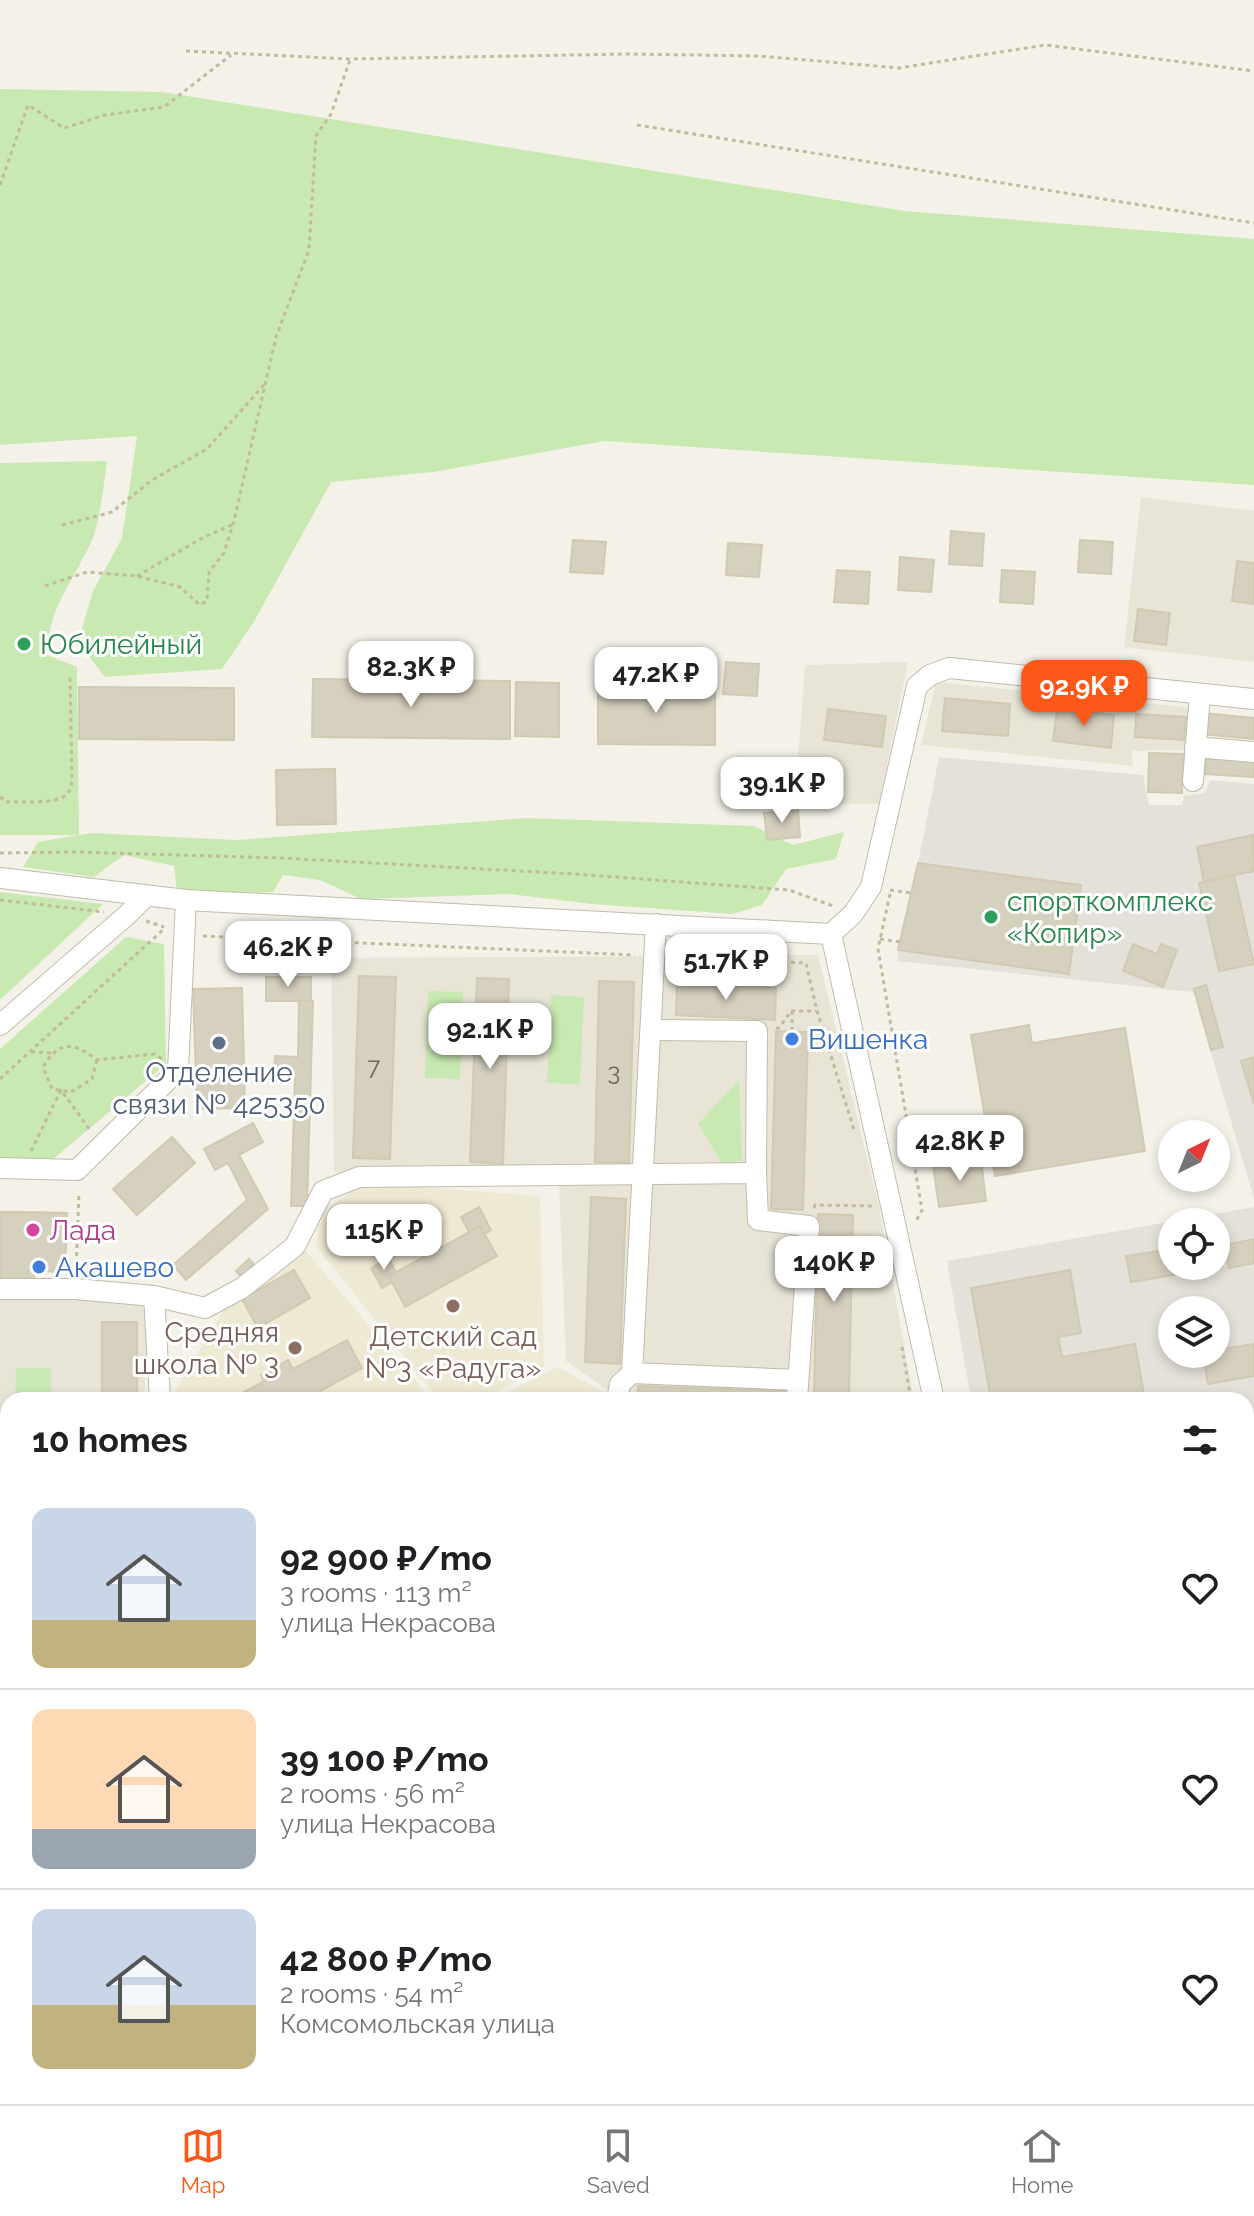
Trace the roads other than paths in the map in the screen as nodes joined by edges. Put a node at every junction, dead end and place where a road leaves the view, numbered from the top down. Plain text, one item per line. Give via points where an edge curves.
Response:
1 (1200, 694) junction
2 (1254, 699) edge
3 (1195, 747) junction
4 (1254, 752) edge
5 (1193, 781) dead end
6 (0, 878) edge
7 (146, 896) junction
8 (186, 900) junction
9 (656, 924) junction
10 (831, 934) junction
11 (0, 1025) edge
12 (651, 1030) junction
13 (0, 1168) edge
14 (756, 1173) junction
15 (642, 1175) junction
16 (0, 1289) edge
17 (154, 1296) junction
18 (632, 1373) junction
19 (798, 1390) edge
20 (160, 1392) edge
21 (618, 1392) edge
22 (932, 1392) edge

1 - 2 street
1 - 3 street
1 - 10 street via 949,668 930,675 917,686 871,887
3 - 4 street
3 - 5 street
6 - 7 street
7 - 8 street
7 - 11 street
8 - 9 street
8 - 13 street via 178,1070 77,1170
9 - 10 street
9 - 12 street
10 - 22 street
12 - 14 street via 763,1027
12 - 15 street
14 - 15 street
14 - 19 street via 758,1220 809,1226
15 - 17 street via 359,1177 323,1191 295,1246 242,1288 205,1308
15 - 18 street
16 - 17 street
17 - 20 street
18 - 19 street
18 - 21 street

